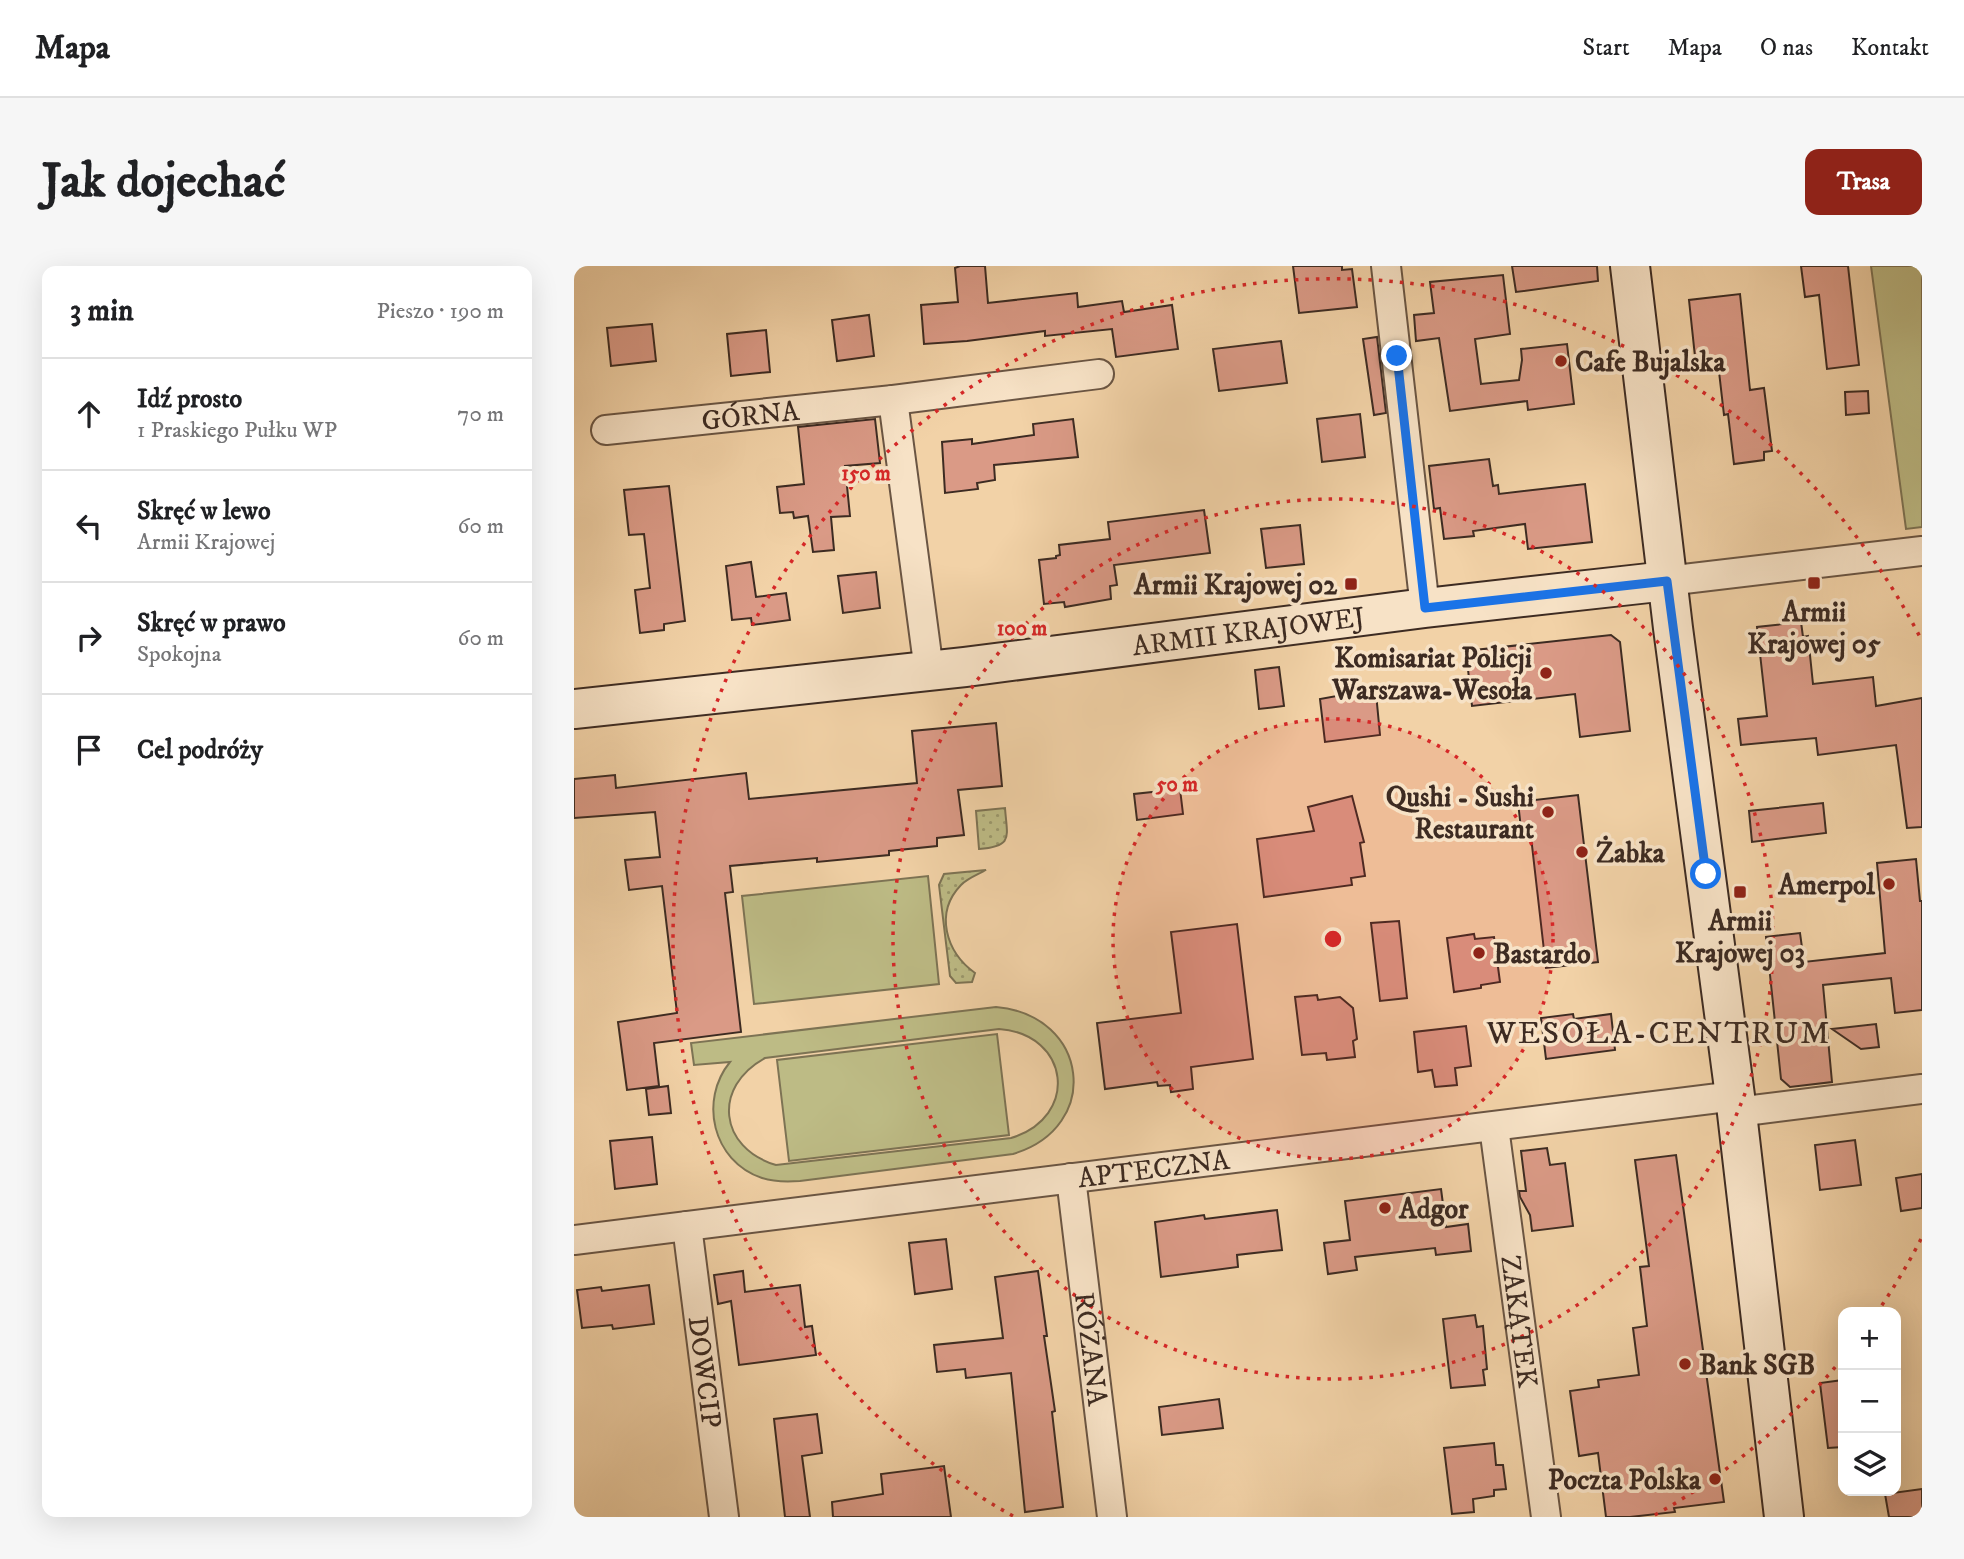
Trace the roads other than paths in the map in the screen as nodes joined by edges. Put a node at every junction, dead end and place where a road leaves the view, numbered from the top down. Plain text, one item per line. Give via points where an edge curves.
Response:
1 (1386, 266) edge
2 (1630, 266) edge
3 (1099, 374) dead end
4 (894, 400) junction
5 (606, 430) dead end
6 (1922, 551) edge
7 (1667, 581) junction
8 (1425, 608) junction
9 (929, 671) junction
10 (574, 709) edge
11 (1922, 1090) edge
12 (1736, 1104) junction
13 (1494, 1127) junction
14 (1071, 1178) junction
15 (687, 1226) junction
16 (575, 1234) edge
17 (724, 1517) edge
18 (1112, 1517) edge
19 (1546, 1517) edge
20 (1784, 1517) edge

1 - 8 street
2 - 7 street
3 - 4 street, GÓRNA
4 - 5 street, GÓRNA
4 - 9 street
6 - 7 street, ARMII KRAJOWEJ
7 - 8 street, ARMII KRAJOWEJ
7 - 12 street
8 - 9 street, ARMII KRAJOWEJ
9 - 10 street, ARMII KRAJOWEJ
11 - 12 street, APTECZNA
12 - 13 street, APTECZNA
12 - 20 street
13 - 14 street, APTECZNA
13 - 19 street, ZAKĄTEK
14 - 15 street, APTECZNA
14 - 18 street, RÓŻANA
15 - 16 street, APTECZNA
15 - 17 street, DOWCIP

